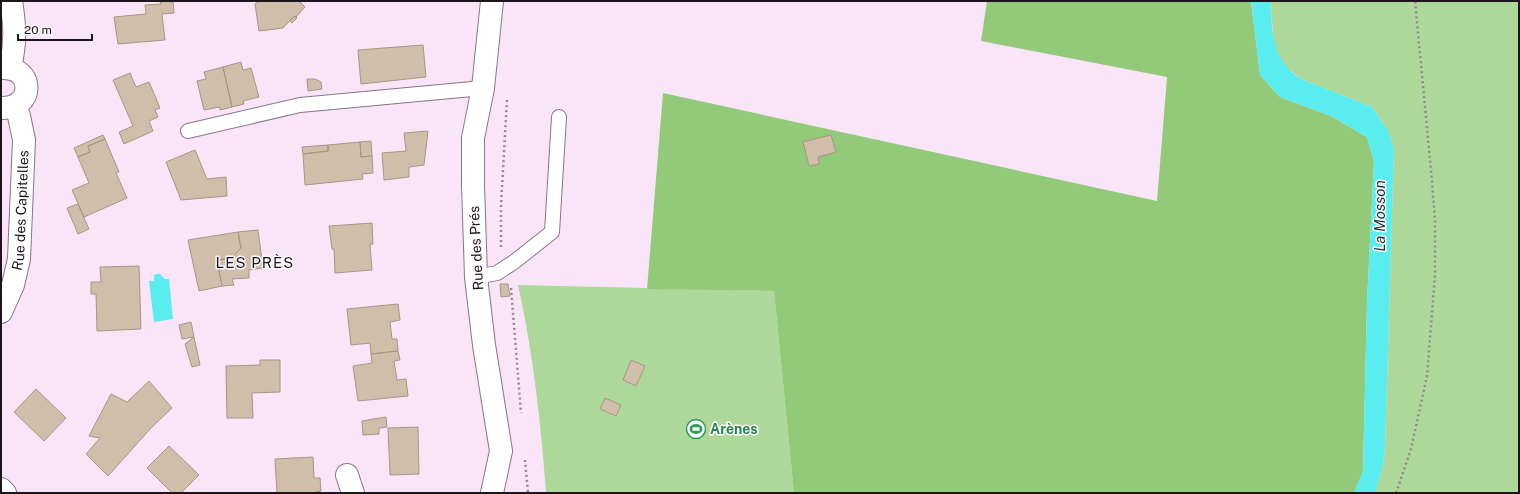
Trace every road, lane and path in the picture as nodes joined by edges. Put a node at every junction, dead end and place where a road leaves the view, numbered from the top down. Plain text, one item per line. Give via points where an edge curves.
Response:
1 (11, 1) edge
2 (492, 1) edge
3 (1415, 1) edge
4 (5, 67) edge
5 (483, 88) junction
6 (8, 108) edge
7 (559, 117) dead end
8 (188, 131) dead end
9 (476, 277) junction
10 (1, 312) edge
11 (1, 489) edge
12 (5, 493) edge
13 (492, 493) edge
14 (1396, 493) edge

1 - 4 street via 15,47
2 - 5 street, Rue des Prés
3 - 14 path via 1434,201 1435,275 1426,382 1411,449
4 - 6 street, Rue des Capitelles via 18,71 27,85 22,101
5 - 8 lane via 300,105
5 - 9 street, Rue des Prés via 473,138
6 - 10 street, Rue des Capitelles via 19,116 24,140 19,259 13,285
7 - 9 lane via 552,232 497,273
9 - 13 street, Rue des Prés via 501,451
11 - 12 street

